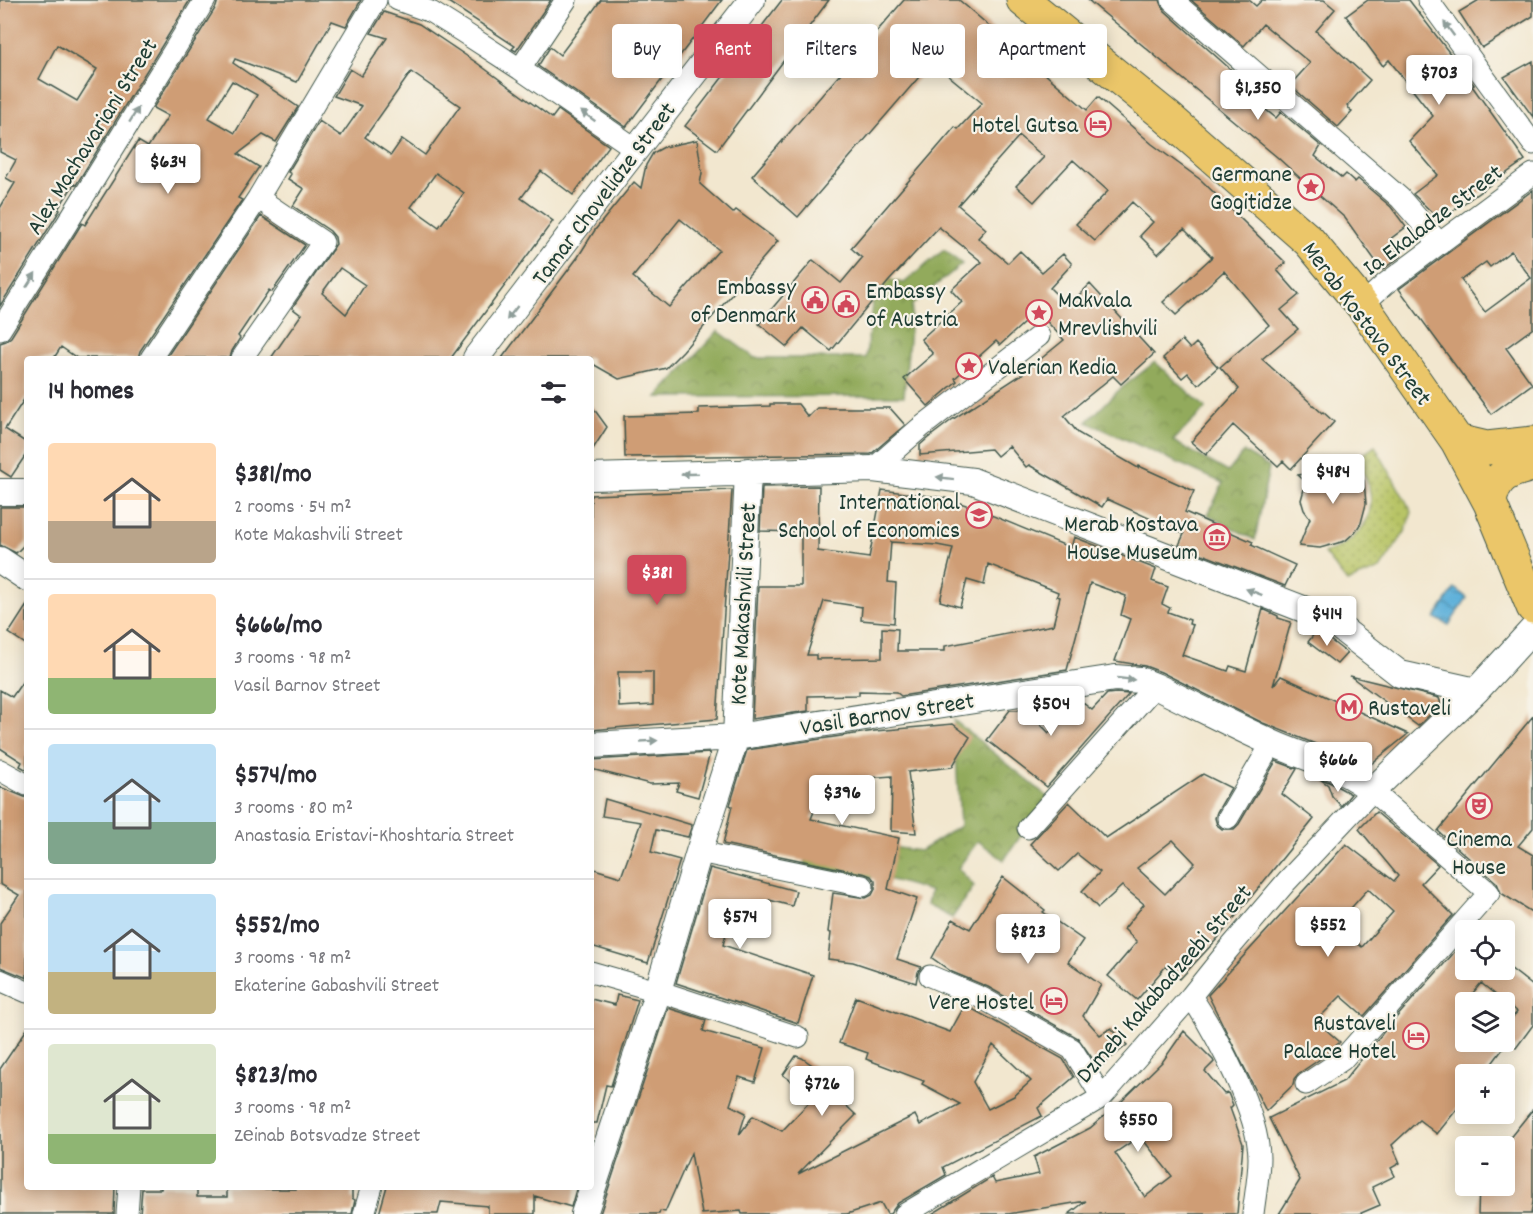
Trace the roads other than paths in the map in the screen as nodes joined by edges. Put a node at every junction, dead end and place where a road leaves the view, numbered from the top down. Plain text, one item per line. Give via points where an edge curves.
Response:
1 (205, 0) edge
2 (376, 0) edge
3 (398, 0) edge
4 (566, 0) edge
5 (752, 0) edge
6 (1023, 0) edge
7 (1173, 0) edge
8 (1428, 0) edge
9 (520, 69) junction
10 (1533, 144) edge
11 (636, 149) junction
12 (1533, 174) edge
13 (258, 198) junction
14 (1440, 244) junction
15 (1362, 305) junction
16 (0, 330) edge
17 (1039, 336) dead end
18 (152, 356) edge
19 (243, 356) edge
20 (478, 356) edge
21 (1456, 441) junction
22 (1533, 443) edge
23 (1533, 465) edge
24 (873, 469) junction
25 (748, 471) junction
26 (594, 477) edge
27 (0, 492) edge
28 (24, 492) edge
29 (1490, 503) junction
30 (1504, 533) junction
31 (1533, 548) edge
32 (0, 560) edge
33 (24, 576) edge
34 (1533, 606) edge
35 (1533, 629) edge
36 (1155, 686) junction
37 (1476, 691) junction
38 (736, 737) junction
39 (1272, 743) junction
40 (594, 745) edge
41 (0, 770) edge
42 (24, 783) edge
43 (1372, 791) junction
44 (1228, 818) dead end
45 (1028, 828) dead end
46 (699, 852) junction
47 (863, 886) dead end
48 (594, 973) edge
49 (930, 976) dead end
50 (0, 980) edge
51 (24, 991) edge
52 (658, 991) junction
53 (1191, 996) junction
54 (798, 1037) dead end
55 (1306, 1084) dead end
56 (1102, 1097) junction
57 (598, 1153) edge
58 (594, 1170) edge
59 (129, 1190) edge
60 (371, 1190) edge
61 (590, 1190) edge
62 (127, 1214) edge
63 (364, 1214) edge
64 (584, 1214) edge
65 (905, 1214) edge
66 (1253, 1214) edge

16 -> 1 street, Alex Machavariani Street
2 - 13 street
3 - 9 street via 431,12
4 - 9 street
5 - 11 street, Tamar Chovelidze Street
6 - 15 main road, Merab Kostava Street via 1166,116 1309,241
7 - 14 street via 1400,198
10 -> 8 street
11 -> 9 street
11 -> 20 street, Tamar Chovelidze Street
12 - 14 street, Ia Ekaladze Street
13 - 18 street
13 - 19 street via 323,242
14 - 15 street, Ia Ekaladze Street
15 - 21 main road, Merab Kostava Street
17 - 24 street
21 - 22 main road via 1487,448
21 - 29 main road, Merab Kostava Street
23 - 29 main road via 1505,474 1492,489
24 - 25 street
37 -> 24 street via 1400,674 1329,620 973,481
25 -> 26 street
25 - 38 street, Kote Makashvili Street
27 - 28 street
29 - 30 main road, Merab Kostava Street
30 - 31 main road
30 - 34 main road, Merab Kostava Street
32 - 33 street
35 - 37 street
38 -> 36 street, Vasil Barnov Street via 1094,679 1123,678
36 - 39 street, Vasil Barnov Street
36 - 45 street
37 - 43 street
40 -> 38 street, Vasil Barnov Street
38 - 46 street, Kote Makashvili Street
39 - 43 street, Vasil Barnov Street via 1345,774
39 - 44 street
41 - 42 street
43 - 53 street, Dzmebi Kakabadzeebi Street via 1227,950
43 - 55 street via 1489,893 1342,1060
46 - 47 street
46 - 52 street, Kote Makashvili Street
48 - 52 street
49 - 56 street via 982,998 1072,1049
50 - 51 street
52 - 54 street
52 - 57 street, Kote Makashvili Street
53 - 56 street, Dzmebi Kakabadzeebi Street
53 - 66 street via 1231,1068 1251,1118 1259,1157
56 - 65 street, Dzmebi Kakabadzeebi Street
57 - 58 street, Kote Makashvili Street
59 - 62 street
60 - 63 street
61 - 64 street, Kote Makashvili Street

